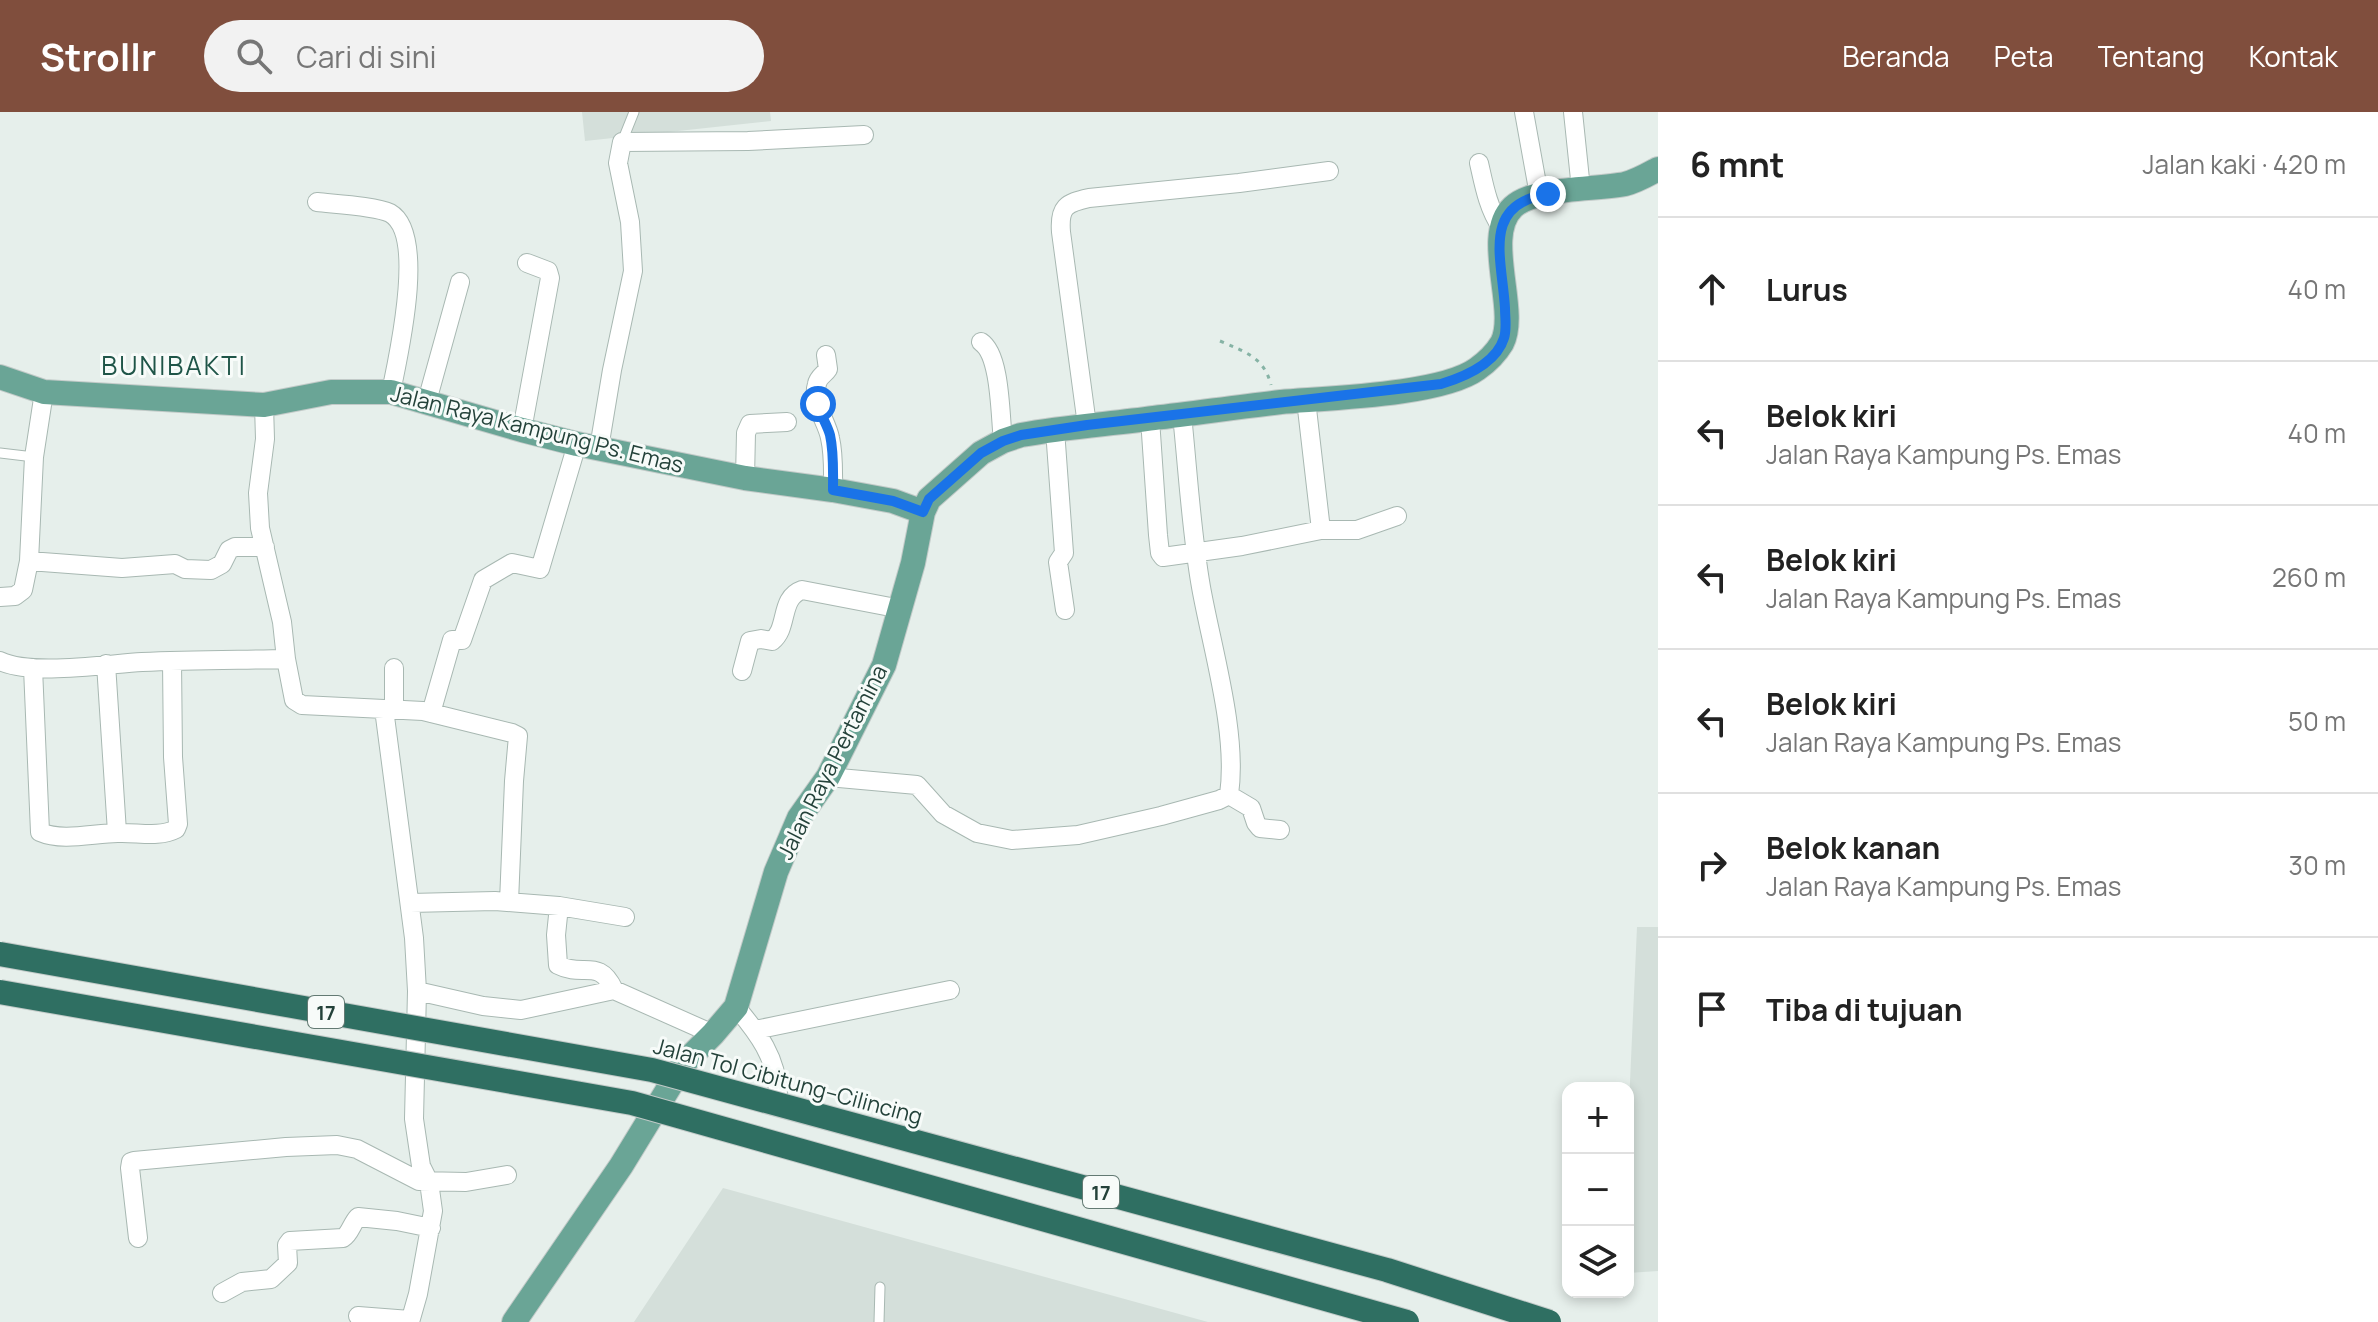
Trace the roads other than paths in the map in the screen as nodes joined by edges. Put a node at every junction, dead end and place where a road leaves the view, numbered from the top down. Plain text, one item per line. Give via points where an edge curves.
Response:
1 (634, 112) edge
2 (1524, 112) edge
3 (1573, 112) edge
4 (864, 135) dead end
5 (622, 142) junction
6 (1479, 163) dead end
7 (1658, 169) edge
8 (1329, 171) dead end
9 (1581, 189) junction
10 (1539, 195) junction
11 (317, 202) dead end
12 (1501, 227) junction
13 (527, 263) dead end
14 (460, 282) dead end
15 (981, 342) dead end
16 (826, 355) dead end
17 (0, 377) edge
18 (44, 392) junction
19 (391, 392) junction
20 (1306, 400) junction
21 (427, 401) junction
22 (264, 405) junction
23 (1182, 415) junction
24 (1150, 419) junction
25 (787, 422) dead end
26 (1087, 425) junction
27 (522, 430) junction
28 (1055, 430) junction
29 (1003, 441) junction
30 (588, 446) junction
31 (0, 453) edge
32 (34, 457) junction
33 (745, 478) junction
34 (833, 490) junction
35 (923, 512) junction
36 (1397, 516) dead end
37 (1321, 530) junction
38 (265, 547) junction
39 (1196, 553) junction
40 (29, 561) junction
41 (0, 597) edge
42 (901, 609) junction
43 (1065, 610) dead end
44 (286, 659) junction
45 (0, 661) edge
46 (172, 661) junction
47 (106, 664) junction
48 (33, 668) junction
49 (394, 668) dead end
50 (742, 671) dead end
51 (389, 709) junction
52 (431, 713) junction
53 (828, 777) junction
54 (1229, 795) junction
55 (1280, 830) dead end
56 (117, 832) junction
57 (509, 902) junction
58 (410, 903) junction
59 (559, 906) junction
60 (625, 917) dead end
61 (0, 954) edge
62 (614, 990) junction
63 (950, 990) dead end
64 (417, 991) junction
65 (0, 992) edge
66 (736, 1007) junction
67 (755, 1030) junction
68 (713, 1034) junction
69 (778, 1094) dead end
70 (507, 1175) dead end
71 (429, 1182) junction
72 (431, 1228) junction
73 (138, 1238) dead end
74 (880, 1287) dead end
75 (222, 1293) dead end
76 (358, 1316) dead end
77 (410, 1321) edge
78 (514, 1322) edge
79 (879, 1322) edge
80 (1407, 1322) edge
81 (1549, 1322) edge

1 - 5 lane
2 - 10 street
3 - 9 street
4 - 5 street
5 - 30 street via 618,163 633,271 612,370
6 - 12 street
7 - 9 main road via 1625,183
8 - 26 street via 1089,198 1065,208 1059,217
9 - 10 main road
10 - 12 main road via 1511,208
11 - 19 street via 382,210 404,231 409,280
12 - 20 main road via 1505,328 1490,359 1441,384
13 - 27 street via 548,271 550,278
14 - 21 street
15 - 29 street via 995,370
16 - 34 street via 828,369 816,385 816,395 830,436
17 - 18 main road, Jalan Raya Kampung Ps. Emas
18 - 22 main road, Jalan Raya Kampung Ps. Emas
18 - 32 street
19 - 21 main road, Jalan Raya Kampung Ps. Emas
19 - 22 main road, Jalan Raya Kampung Ps. Emas via 331,392
20 - 23 main road
20 - 37 street
21 - 27 main road, Jalan Raya Kampung Ps. Emas
22 - 38 street via 258,493
23 - 24 main road
23 - 39 street
24 - 26 main road
24 - 39 street via 1160,553
25 - 33 street via 750,424
26 - 28 main road
27 - 30 main road, Jalan Raya Kampung Ps. Emas
28 - 29 main road
28 - 43 street via 1064,553 1058,562
29 - 35 main road via 950,478
30 - 33 main road, Jalan Raya Kampung Ps. Emas
30 - 52 street via 540,569 512,563 483,580 462,640 452,640
31 - 32 lane
32 - 40 street
33 - 34 main road, Jalan Raya Kampung Ps. Emas
34 - 35 main road, Jalan Raya Kampung Ps. Emas
35 - 42 main road, Jalan Raya Pertamina
36 - 37 street via 1357,530
37 - 39 street
38 - 40 street via 235,547 211,570 175,564 122,568
38 - 44 street
39 - 54 street via 1230,754
40 - 41 street via 23,590
42 - 50 street via 795,592 777,637 750,641
42 - 53 main road, Jalan Raya Pertamina via 884,665
44 - 46 street
44 - 51 street via 294,700 302,705
45 - 48 street
46 - 47 street
46 - 56 street via 178,824 165,833
47 - 48 street
47 - 56 street
48 - 56 street via 40,832
49 - 51 street
51 - 52 street
51 - 58 street
52 - 57 street via 518,736
53 - 54 street via 917,785 943,814 977,833 1012,840 1078,835
53 - 66 main road, Jalan Raya Pertamina via 799,818 776,872
54 - 55 street via 1251,808 1260,828
57 - 58 street
57 - 59 street
58 - 64 street
59 - 60 street
59 - 62 street via 558,965 602,972
61 - 81 highway, Jalan Tol Cibitung–Cilincing / 17, bridge via 652,1070 1387,1270
62 - 64 street via 521,1010
62 - 68 street
63 - 67 street
64 - 71 street via 414,1119 421,1166
65 - 80 highway, 17, bridge via 632,1103
66 - 67 street
66 - 68 main road, Jalan Raya Pertamina
67 - 69 street via 774,1065
68 - 78 main road, Jalan Raya Pertamina via 684,1063
70 - 71 street
71 - 72 street
71 - 73 street via 348,1146 134,1161 130,1168
72 - 75 street via 358,1217 343,1238 290,1241 288,1263 271,1279 242,1282
72 - 77 street
74 - 79 lane
76 - 77 street

